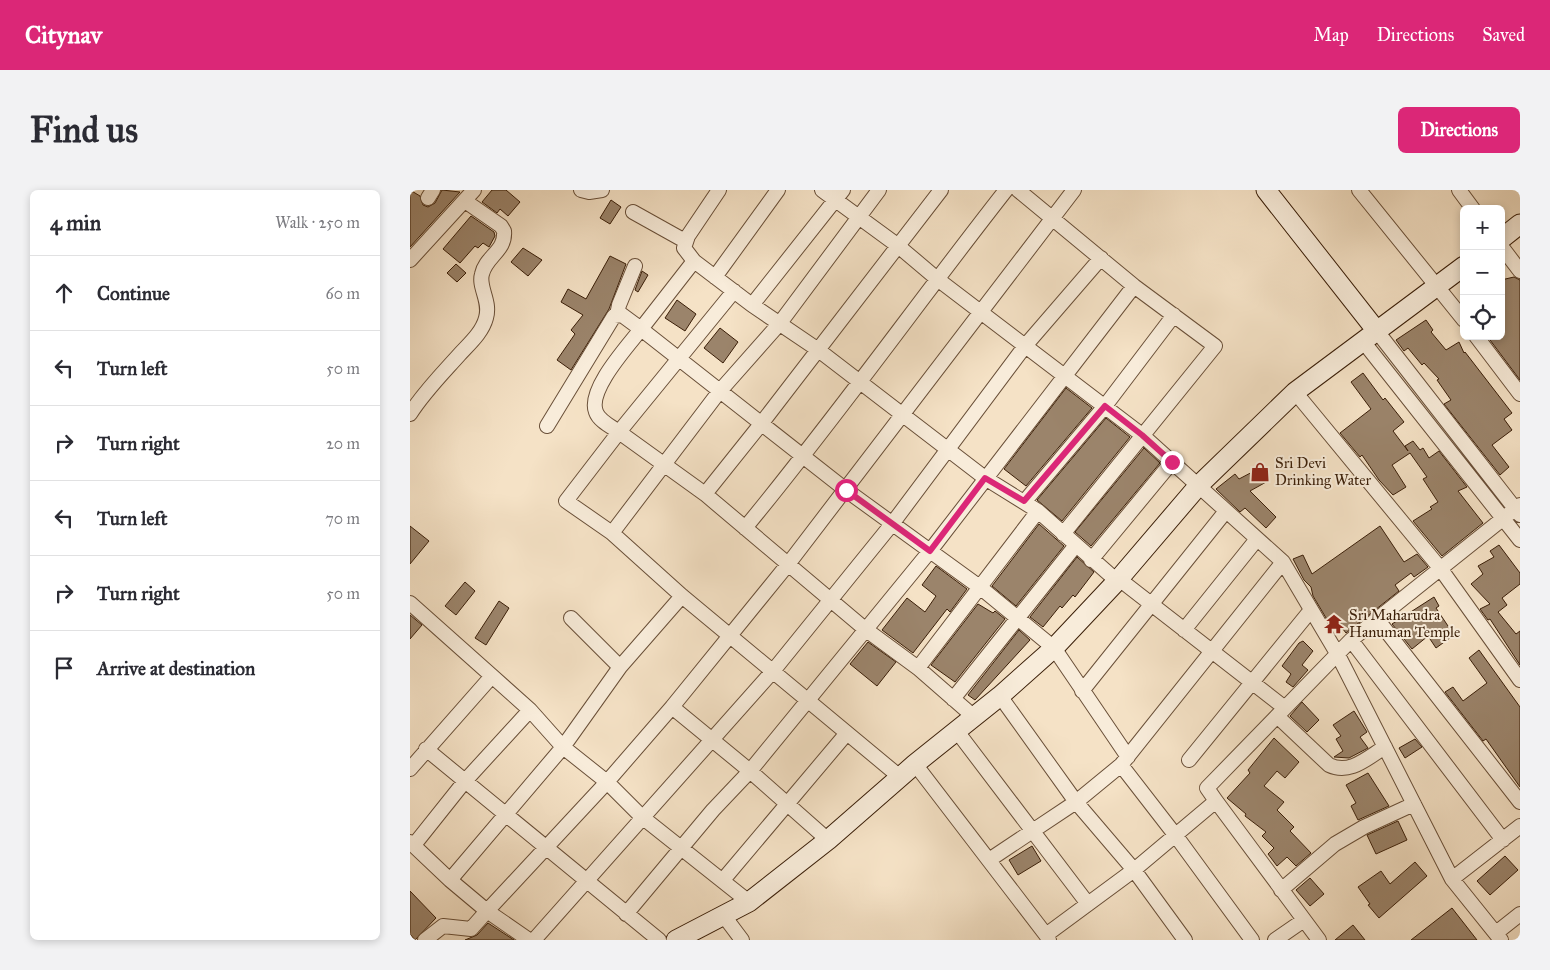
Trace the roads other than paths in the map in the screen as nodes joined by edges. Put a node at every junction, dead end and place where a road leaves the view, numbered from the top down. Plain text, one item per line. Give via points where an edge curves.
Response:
1 (581, 190) edge
2 (602, 190) edge
3 (719, 190) edge
4 (778, 190) edge
5 (822, 190) edge
6 (879, 190) edge
7 (941, 190) edge
8 (1006, 190) edge
9 (1018, 190) edge
10 (1074, 190) edge
11 (1266, 190) edge
12 (1360, 190) edge
13 (1459, 190) edge
14 (839, 195) edge
15 (470, 196) edge
16 (1470, 205) edge
17 (633, 212) dead end
18 (858, 218) junction
19 (1051, 220) junction
20 (1520, 224) edge
21 (1505, 236) edge
22 (685, 241) junction
23 (897, 245) junction
24 (1504, 250) edge
25 (1101, 258) junction
26 (410, 260) edge
27 (694, 261) junction
28 (636, 266) dead end
29 (1460, 269) edge
30 (1520, 271) edge
31 (715, 277) junction
32 (936, 278) junction
33 (1437, 285) junction
34 (1134, 286) junction
35 (734, 291) junction
36 (752, 305) junction
37 (981, 313) junction
38 (618, 315) junction
39 (1174, 315) junction
40 (1460, 315) edge
41 (780, 323) junction
42 (641, 329) junction
43 (1369, 335) junction
44 (1479, 340) edge
45 (1025, 346) junction
46 (818, 349) junction
47 (677, 359) junction
48 (1064, 374) junction
49 (859, 382) junction
50 (719, 392) junction
51 (1295, 392) junction
52 (1520, 394) edge
53 (1105, 406) junction
54 (902, 413) junction
55 (410, 414) edge
56 (761, 424) junction
57 (547, 426) dead end
58 (619, 432) junction
59 (1142, 435) junction
60 (949, 448) junction
61 (804, 456) junction
62 (1172, 462) junction
63 (664, 463) junction
64 (985, 478) junction
65 (1199, 485) junction
66 (846, 490) junction
67 (705, 494) junction
68 (1024, 501) junction
69 (1518, 510) edge
70 (1038, 511) junction
71 (1226, 511) junction
72 (1502, 518) junction
73 (892, 524) junction
74 (745, 528) junction
75 (612, 533) junction
76 (1064, 534) junction
77 (1257, 539) junction
78 (1520, 540) edge
79 (1076, 545) junction
80 (930, 551) junction
81 (1091, 560) junction
82 (1283, 562) junction
83 (789, 563) junction
84 (1440, 568) junction
85 (1118, 580) junction
86 (981, 588) junction
87 (682, 596) junction
88 (831, 600) junction
89 (410, 603) edge
90 (1150, 604) junction
91 (1311, 610) junction
92 (1018, 617) junction
93 (572, 618) dead end
94 (1377, 619) junction
95 (865, 629) junction
96 (1184, 630) junction
97 (730, 635) junction
98 (1351, 640) junction
99 (1054, 648) junction
100 (1212, 651) junction
101 (1338, 654) junction
102 (620, 667) junction
103 (918, 668) junction
104 (772, 671) junction
105 (492, 676) junction
106 (1520, 680) edge
107 (1252, 683) junction
108 (1082, 691) junction
109 (1000, 696) junction
110 (953, 699) junction
111 (808, 700) junction
112 (672, 707) junction
113 (530, 710) junction
114 (1281, 712) junction
115 (973, 716) junction
116 (956, 730) junction
117 (848, 733) junction
118 (711, 741) junction
119 (563, 747) junction
120 (1385, 747) junction
121 (426, 749) junction
122 (1189, 760) dead end
123 (1124, 761) junction
124 (915, 764) junction
125 (410, 769) edge
126 (750, 771) junction
127 (900, 777) junction
128 (465, 781) junction
129 (607, 782) junction
130 (1216, 801) junction
131 (1076, 802) junction
132 (1520, 802) edge
133 (789, 804) junction
134 (1414, 804) junction
135 (504, 815) junction
136 (642, 817) junction
137 (1520, 826) edge
138 (1034, 831) junction
139 (1176, 836) junction
140 (828, 840) junction
141 (1503, 840) junction
142 (412, 843) edge
143 (544, 848) junction
144 (682, 848) junction
145 (989, 860) junction
146 (1134, 870) junction
147 (586, 879) junction
148 (1452, 879) junction
149 (450, 880) junction
150 (723, 880) junction
151 (1281, 890) junction
152 (749, 902) junction
153 (1088, 904) junction
154 (487, 911) junction
155 (626, 914) junction
156 (1520, 914) edge
157 (724, 916) junction
158 (1304, 920) junction
159 (1499, 937) edge
160 (1048, 938) edge
161 (425, 940) edge
162 (529, 940) edge
163 (534, 940) edge
164 (659, 940) edge
165 (676, 940) edge
166 (742, 940) edge
167 (1185, 940) edge
168 (1252, 940) edge
169 (1275, 940) edge
170 (1319, 940) edge

1 - 2 street
3 - 22 street
4 - 31 street
5 - 14 street
6 - 18 street
7 - 23 street
8 - 32 street
9 - 19 street
10 - 19 street
11 - 43 main road
12 - 33 street
13 - 16 street
14 - 18 street
14 - 36 street
15 - 26 street
15 - 55 street via 504,231 502,246 482,272 487,316 479,332
17 - 22 street
18 - 23 street
18 - 41 street
19 - 25 street
19 - 37 street
20 - 21 main road
22 - 27 street via 684,248
23 - 32 street
23 - 46 street
24 - 30 street
25 - 34 street
25 - 45 street
27 - 31 street
27 - 42 street
28 - 38 street via 628,280
29 - 33 main road
31 - 35 street
32 - 37 street
32 - 49 street
33 - 40 street
33 - 43 main road
34 - 39 street
34 - 48 street
35 - 36 street
35 - 47 street
36 - 41 street
37 - 45 street
37 - 54 street
38 - 42 street
38 - 57 street
39 - 53 street
39 - 59 street via 1215,346
41 - 46 street
41 - 50 street
42 - 47 street
42 - 58 street via 612,367 595,401 599,417
43 - 51 main road
43 - 69 street
43 - 72 street
44 - 52 street
45 - 48 street
45 - 60 street
46 - 49 street
46 - 56 street
47 - 50 street
47 - 58 street
48 - 53 street
48 - 64 street
49 - 54 street
49 - 61 street
50 - 56 street
50 - 63 street
51 - 65 main road
51 - 84 street
53 - 59 street
53 - 68 street
54 - 60 street
54 - 66 street
56 - 61 street
56 - 67 street
58 - 63 street
58 - 75 street via 566,501
59 - 62 street
59 - 76 street
60 - 64 street
60 - 73 street
61 - 66 street
61 - 74 street
62 - 65 street
62 - 81 street
63 - 67 street
63 - 75 street
64 - 68 street
64 - 80 street
65 - 71 street
65 - 85 main road
66 - 73 street
66 - 83 street
67 - 74 street
68 - 70 street
69 - 72 street
70 - 76 street
70 - 86 street
71 - 77 street
71 - 90 street
72 - 78 street
72 - 84 street
73 - 80 street
73 - 88 street
74 - 83 street
75 - 87 street
76 - 79 street
77 - 82 street
77 - 96 street
79 - 81 street
79 - 92 street
80 - 86 street
80 - 95 street
81 - 85 street
82 - 91 street
82 - 100 street
83 - 88 street
83 - 97 street
84 - 94 street
84 - 106 street
85 - 90 street
85 - 99 main road
86 - 92 street
86 - 103 street
87 - 97 street
87 - 102 street
88 - 95 street
88 - 104 street
89 - 105 street
90 - 96 street
90 - 108 street
91 - 101 street
91 - 107 street
92 - 99 street
92 - 110 street
93 - 102 street
94 - 98 street
94 - 132 street
95 - 103 street
95 - 111 street
96 - 100 street
97 - 104 street
97 - 112 street
98 - 101 street
98 - 141 street
99 - 108 street
99 - 109 main road
100 - 107 street
100 - 123 street
101 - 114 street
101 - 120 street
102 - 119 street
103 - 110 street
104 - 111 street
104 - 118 street
105 - 113 street
105 - 121 street
107 - 114 street
107 - 122 street
108 - 123 street
109 - 115 main road
109 - 131 street
110 - 115 street
111 - 117 street
111 - 126 street
112 - 118 street
112 - 129 street
113 - 119 street
113 - 128 street
114 - 120 street via 1336,769 1347,770
114 - 130 street via 1206,788
115 - 116 main road
116 - 124 main road
116 - 138 street
117 - 127 street
117 - 133 street
118 - 126 street
118 - 136 street
119 - 129 street
119 - 135 street
120 - 134 street
121 - 125 street
121 - 128 street
123 - 131 street
123 - 139 street
124 - 127 main road
124 - 145 street
126 - 133 street
126 - 144 street
127 - 140 main road
128 - 135 street
128 - 142 street
129 - 136 street
129 - 143 street
130 - 139 street
130 - 151 street
131 - 138 street
131 - 146 street
133 - 140 street
133 - 150 street
134 - 148 street
134 - 151 street via 1335,844
135 - 143 street
135 - 149 street
136 - 144 street
136 - 147 street
137 - 141 street
138 - 145 street
138 - 153 street
139 - 146 street
139 - 168 street
140 - 152 main road
141 - 148 street
142 - 149 street
143 - 147 street
143 - 154 street
144 - 150 street
144 - 155 street
145 - 160 street
146 - 153 street
146 - 167 street
147 - 155 street
147 - 163 street
148 - 159 street
149 - 154 street
150 - 152 street
151 - 158 street
152 - 157 main road
153 - 160 street
154 - 161 street via 471,930 444,926
154 - 162 street
155 - 164 street
156 - 159 street
157 - 165 main road
157 - 166 street
158 - 169 street
158 - 170 street

